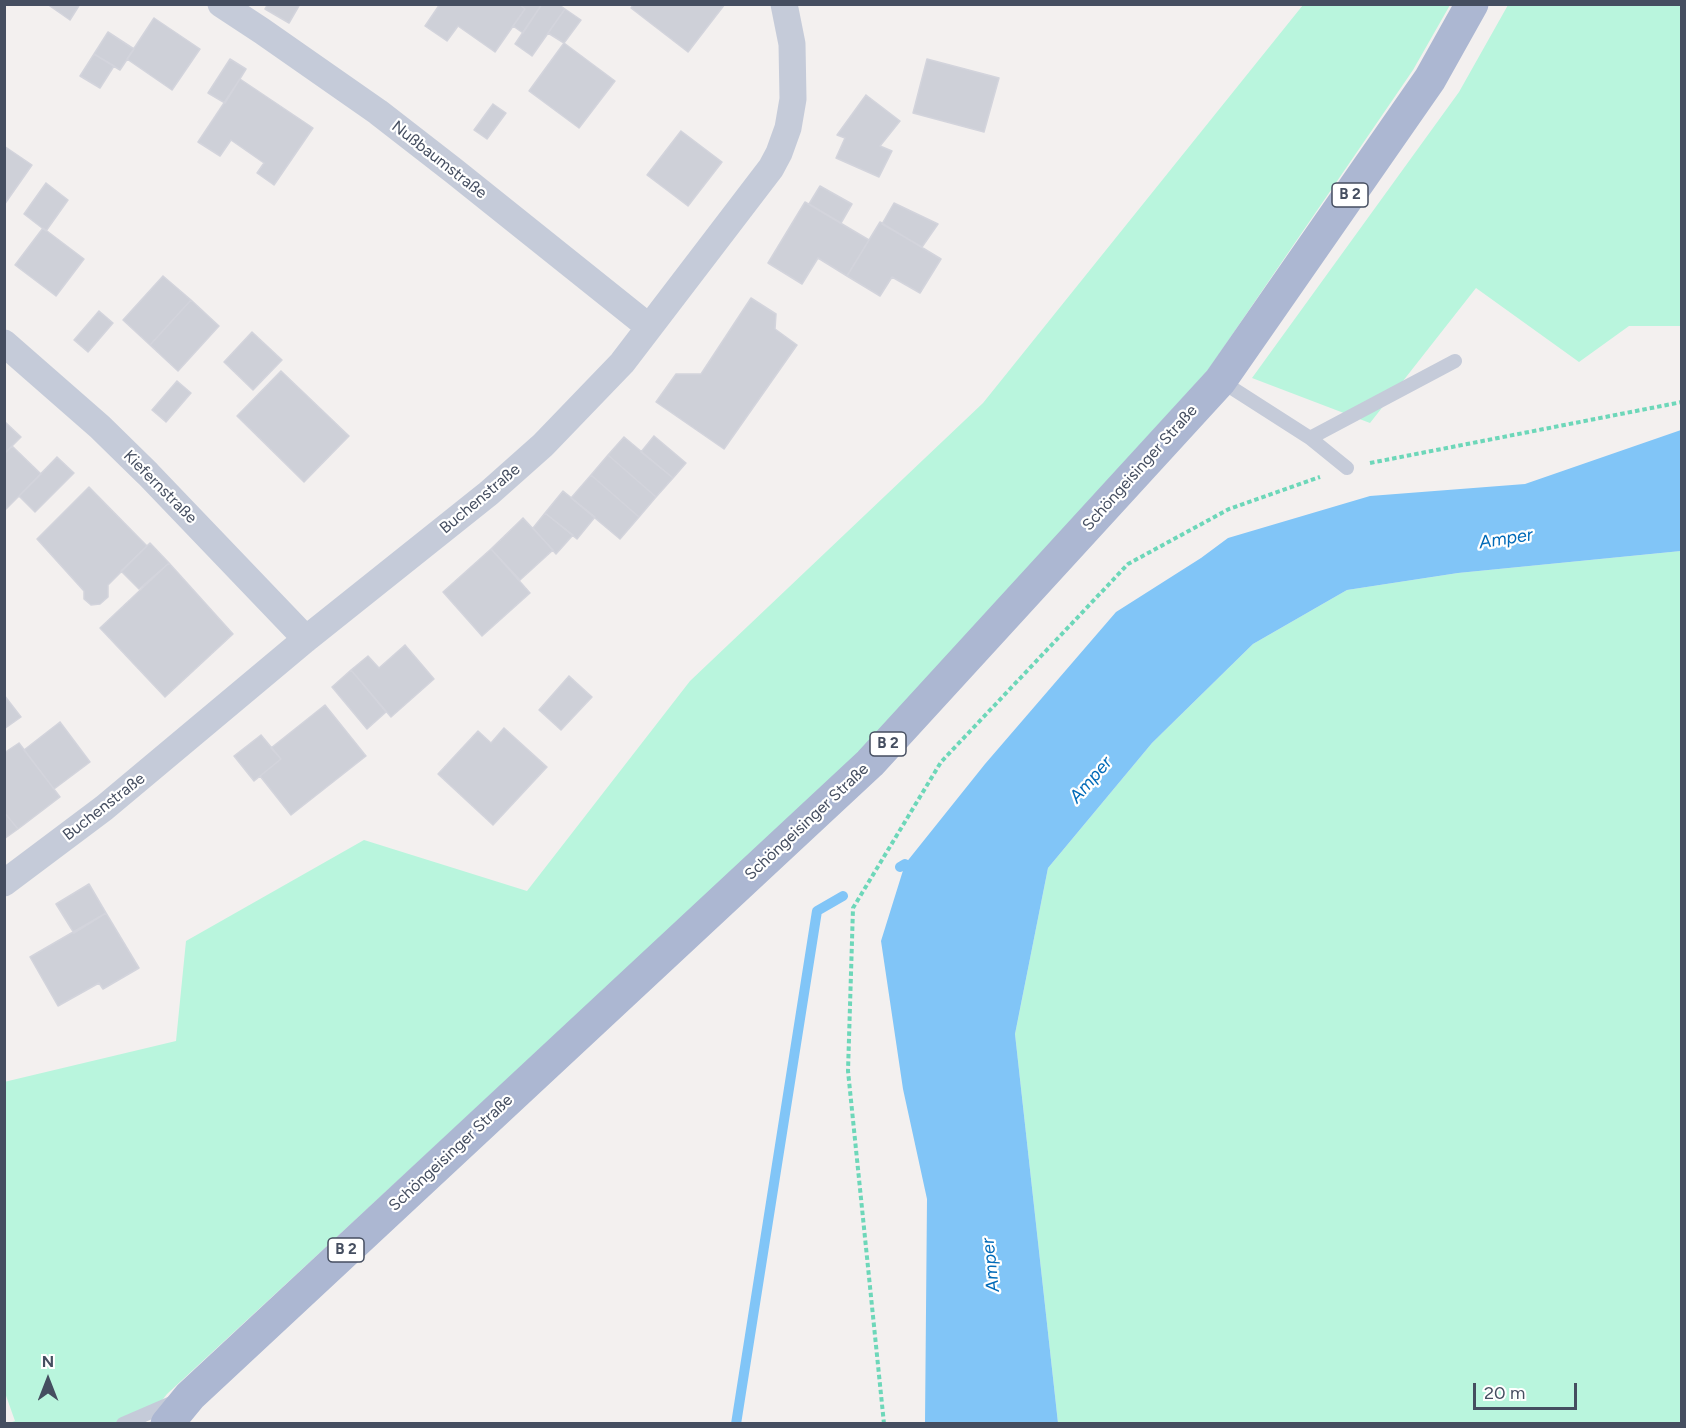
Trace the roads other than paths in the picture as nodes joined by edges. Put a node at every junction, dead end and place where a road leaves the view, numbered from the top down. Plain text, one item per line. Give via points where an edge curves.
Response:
1 (221, 4) edge
2 (784, 4) edge
3 (1472, 4) edge
4 (649, 327) junction
5 (4, 343) edge
6 (1455, 361) dead end
7 (1220, 381) junction
8 (1310, 438) junction
9 (1347, 468) road end
10 (306, 639) junction
11 (4, 883) edge
12 (190, 1396) junction
13 (123, 1424) edge
14 (167, 1424) edge

1 - 4 street, Nußbaumstraße via 378,112
2 - 4 street, Buchenstraße via 792,44 793,99 779,153
3 - 7 main road, Schöngeisinger Straße / B 2 via 1430,79
4 - 10 street, Buchenstraße via 622,363 543,445
5 - 10 street, Kiefernstraße via 148,474
6 - 8 lane
7 - 8 lane
7 - 12 main road, Schöngeisinger Straße / B 2 via 870,763
8 - 9 lane
10 - 11 street, Buchenstraße via 104,808
12 - 13 lane
12 - 14 main road, Schöngeisinger Straße / B 2

